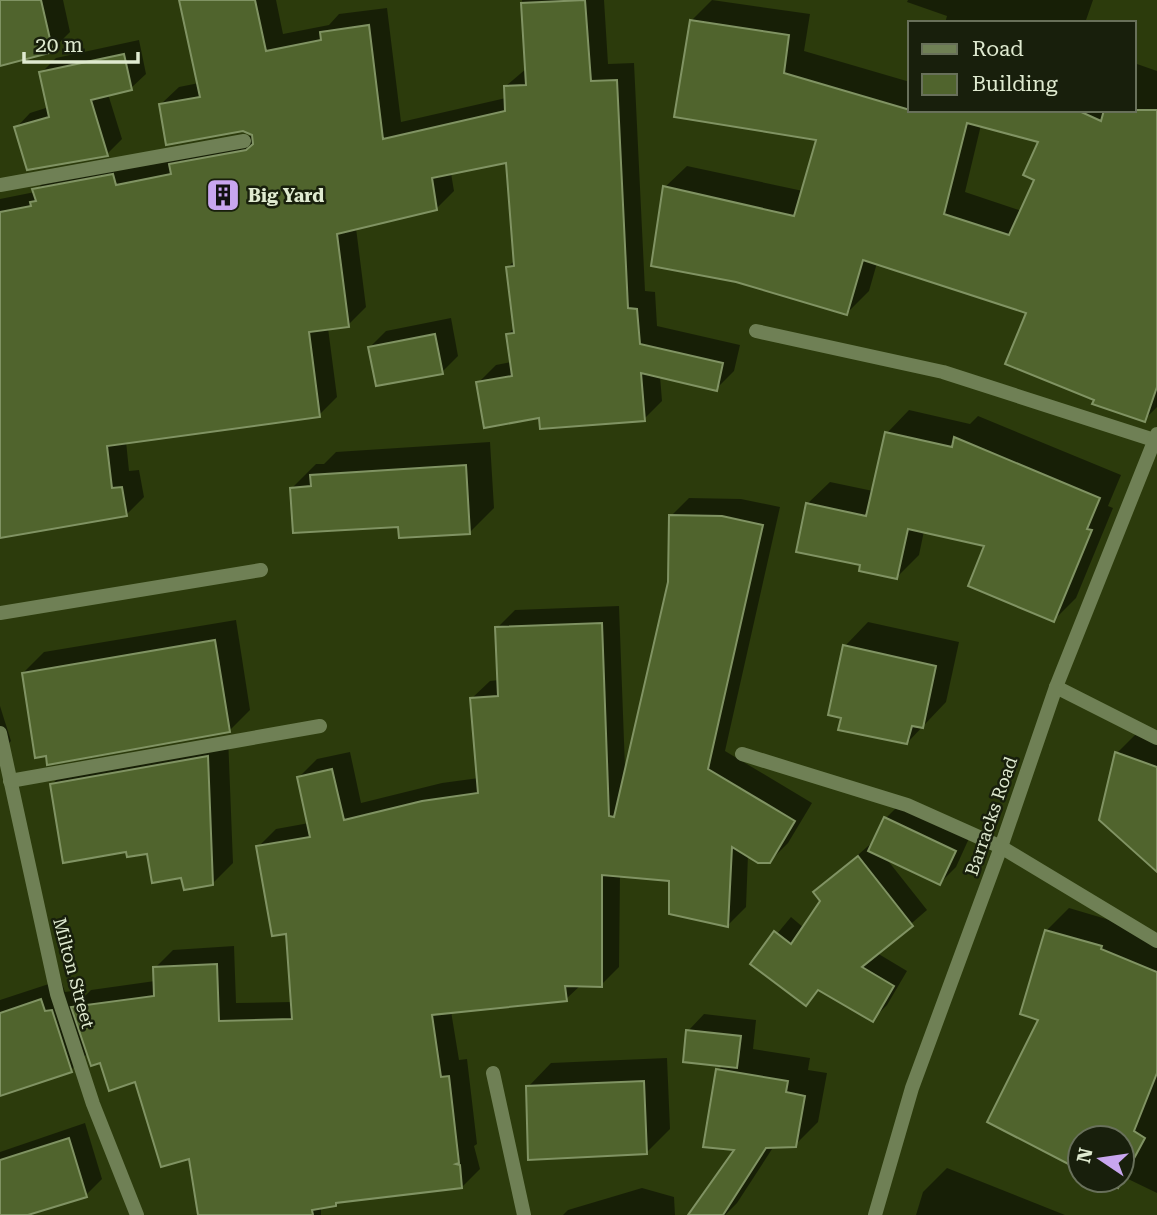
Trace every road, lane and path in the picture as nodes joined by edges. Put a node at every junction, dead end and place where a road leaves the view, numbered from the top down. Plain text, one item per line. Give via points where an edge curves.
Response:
1 (244, 141) dead end
2 (0, 185) edge
3 (757, 331) dead end
4 (1156, 437) edge
5 (261, 570) dead end
6 (0, 613) edge
7 (1056, 687) junction
8 (320, 726) dead end
9 (0, 733) edge
10 (1157, 738) edge
11 (742, 754) dead end
12 (10, 781) junction
13 (1002, 847) junction
14 (1157, 941) edge
15 (494, 1073) dead end
16 (137, 1215) edge
17 (524, 1215) edge
18 (875, 1215) edge

1 - 2 street
3 - 4 street via 943,372
4 - 7 street, Barracks Road
5 - 6 street
7 - 10 street
7 - 13 street, Barracks Road
8 - 12 street
9 - 12 street, Milton Street
11 - 13 street via 907,805
12 - 16 street, Milton Street via 57,994 93,1104
13 - 14 street
13 - 18 street, Barracks Road via 912,1088
15 - 17 street

